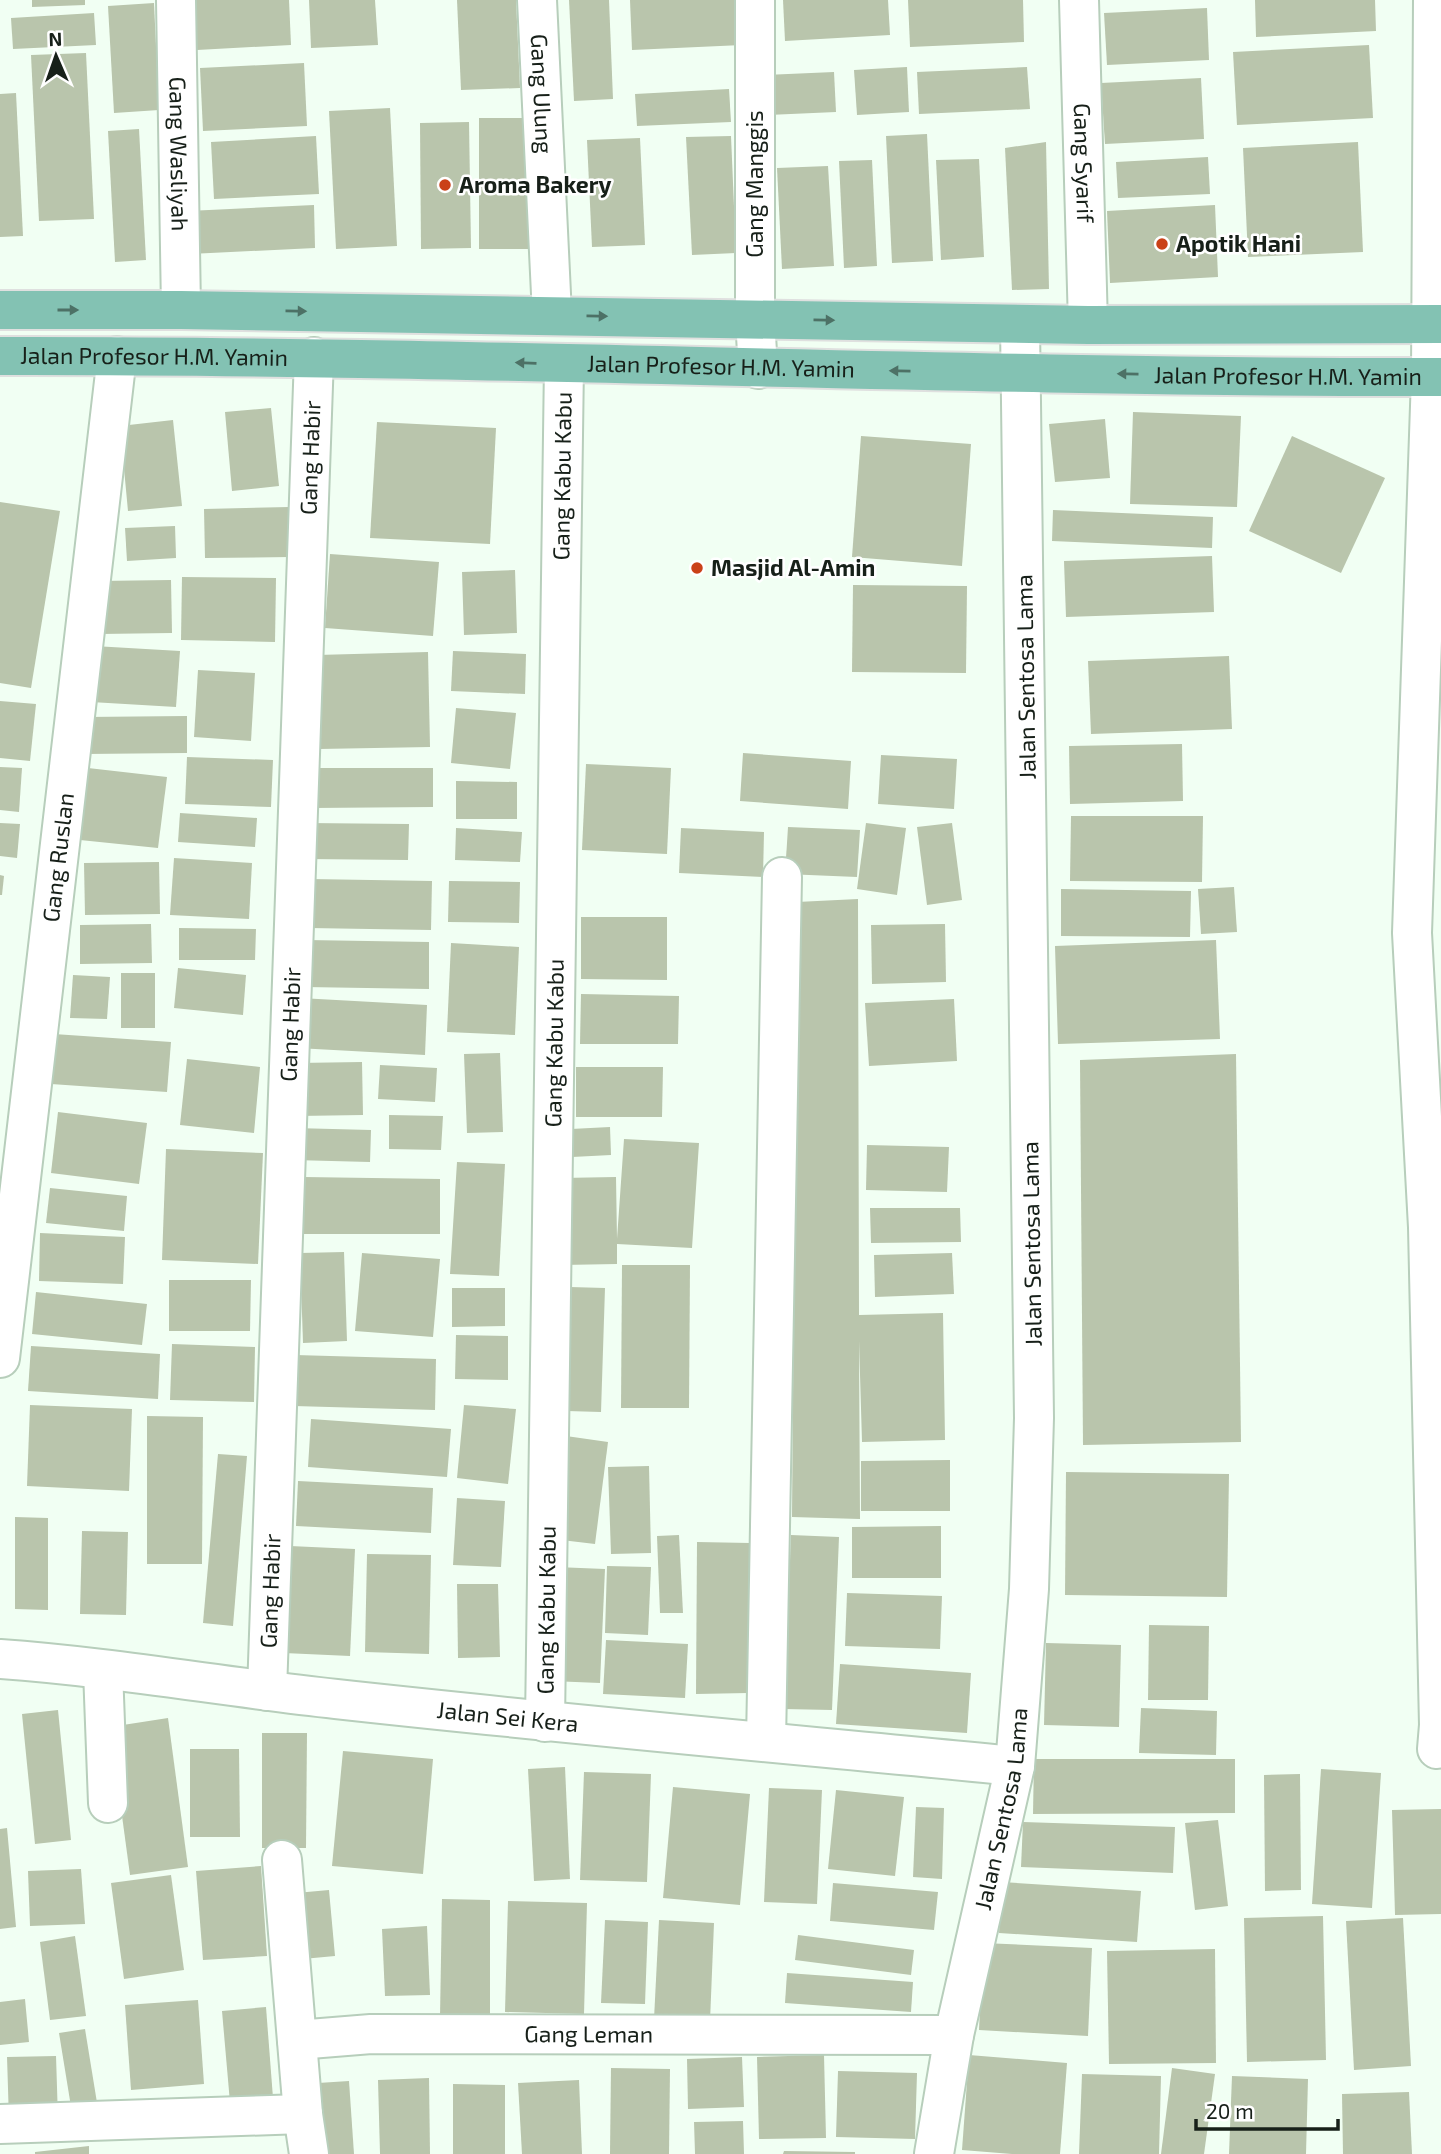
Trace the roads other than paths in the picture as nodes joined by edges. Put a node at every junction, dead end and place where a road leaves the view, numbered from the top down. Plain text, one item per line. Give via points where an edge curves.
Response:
1 (176, 0) edge
2 (537, 0) edge
3 (755, 0) edge
4 (1079, 0) edge
5 (1433, 0) edge
6 (0, 310) edge
7 (181, 310) junction
8 (552, 315) junction
9 (755, 318) junction
10 (1020, 324) junction
11 (1436, 324) edge
12 (1088, 325) junction
13 (0, 356) edge
14 (117, 356) junction
15 (314, 358) junction
16 (564, 364) junction
17 (758, 369) junction
18 (1022, 373) junction
19 (1087, 374) junction
20 (1436, 377) edge
21 (782, 877) dead end
22 (1427, 933) edge
23 (1434, 1228) edge
24 (0, 1358) edge
25 (0, 1659) edge
26 (103, 1670) junction
27 (267, 1691) junction
28 (545, 1722) junction
29 (766, 1742) junction
30 (1439, 1748) edge
31 (1015, 1766) junction
32 (108, 1803) dead end
33 (282, 1860) dead end
34 (954, 2035) junction
35 (297, 2040) junction
36 (303, 2113) junction
37 (0, 2124) edge
38 (309, 2154) edge
39 (934, 2154) edge

1 - 7 street, Gang Wasliyah
2 - 8 street, Gang Ulung
3 - 9 street, Gang Manggis
4 - 12 street, Gang Syarif
5 - 11 street
6 -> 7 main road, Jalan Profesor H.M. Yamin
7 -> 8 main road, Jalan Profesor H.M. Yamin
8 -> 9 main road, Jalan Profesor H.M. Yamin
9 -> 10 main road, Jalan Profesor H.M. Yamin
9 - 17 street, Gang Manggis
10 - 12 main road, Jalan Profesor H.M. Yamin
10 - 18 street, Jalan Sentosa Lama
11 - 12 main road, Jalan Profesor H.M. Yamin
11 - 20 street
12 - 19 main road
13 - 14 main road, Jalan Profesor H.M. Yamin
14 - 15 main road, Jalan Profesor H.M. Yamin
14 - 24 street, Gang Ruslan
16 -> 15 main road, Jalan Profesor H.M. Yamin
15 - 27 street, Gang Habir
16 - 17 main road, Jalan Profesor H.M. Yamin
16 - 28 street, Gang Kabu Kabu
18 -> 17 main road, Jalan Profesor H.M. Yamin
18 - 19 main road, Jalan Profesor H.M. Yamin
18 - 31 street, Jalan Sentosa Lama via 1034,1418 1030,1590
20 -> 19 main road, Jalan Profesor H.M. Yamin
20 - 22 street
21 - 29 street
22 - 23 street
23 - 30 street
25 - 26 street, Jalan Sei Kera
26 - 27 street, Jalan Sei Kera
26 - 32 street
27 - 28 street, Jalan Sei Kera
28 - 29 street, Jalan Sei Kera
29 - 31 street, Jalan Sei Kera
31 - 34 street, Jalan Sentosa Lama
33 - 35 street
34 - 35 street, Gang Leman via 371,2034
34 - 39 street, Jalan Sentosa Lama
35 - 36 street
36 - 37 street
36 - 38 street

